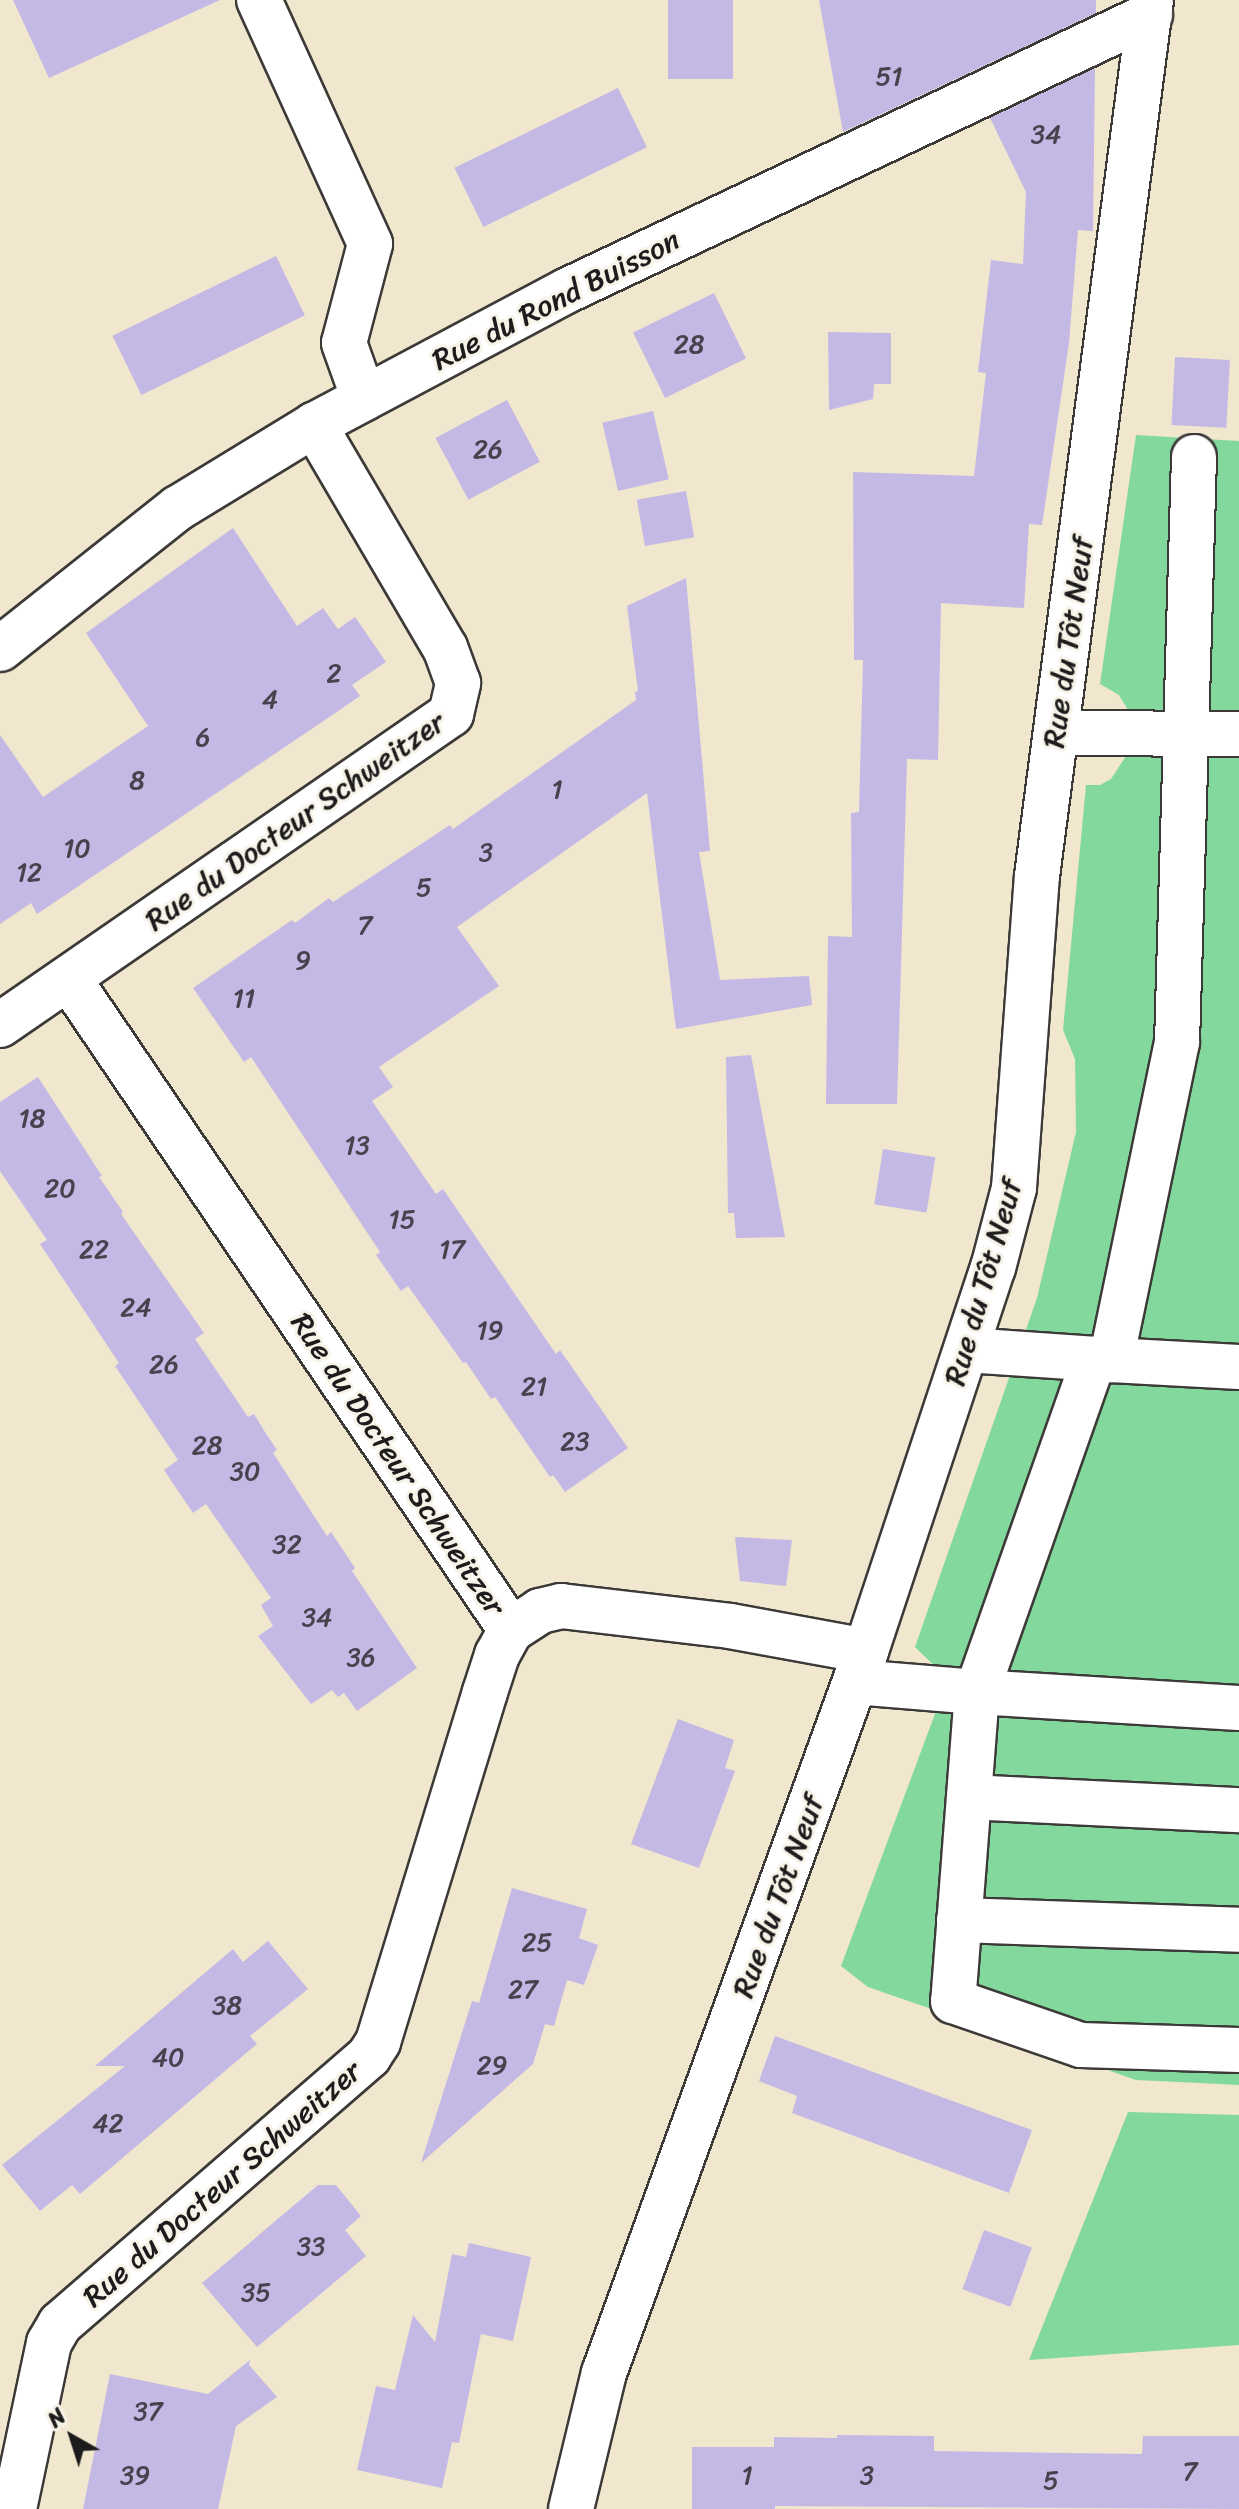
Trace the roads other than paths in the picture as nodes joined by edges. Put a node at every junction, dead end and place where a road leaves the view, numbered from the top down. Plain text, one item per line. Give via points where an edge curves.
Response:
1 (259, 0) edge
2 (1151, 7) edge
3 (364, 399) junction
4 (314, 425) junction
5 (1194, 457) dead end
6 (0, 649) edge
7 (1056, 733) junction
8 (1186, 734) junction
9 (1239, 734) edge
10 (69, 979) junction
11 (0, 1025) edge
12 (966, 1350) junction
13 (1103, 1359) junction
14 (1239, 1367) edge
15 (511, 1630) junction
16 (861, 1667) junction
17 (977, 1692) junction
18 (1239, 1708) edge
19 (969, 1797) junction
20 (1239, 1810) edge
21 (959, 1920) junction
22 (1239, 1930) edge
23 (1239, 2050) edge
24 (14, 2509) edge
25 (571, 2509) edge

1 - 3 street via 370,244 344,343
2 - 3 street, Rue du Rond Buisson via 566,291
2 - 7 street, Rue du Tôt Neuf
3 - 4 street, Rue du Rond Buisson
4 - 6 street, Rue du Rond Buisson via 178,508
4 - 10 street, Rue du Docteur Schweitzer via 445,648 458,683 451,714
5 - 8 street
7 - 8 street
7 - 12 street, Rue du Tôt Neuf via 1037,876 1014,1188
8 - 9 street
8 - 13 street via 1177,1042
10 - 11 street, Rue du Docteur Schweitzer
10 - 15 street, Rue du Docteur Schweitzer
12 - 13 street
12 - 16 street, Rue du Tôt Neuf
13 - 14 street
13 - 17 street
15 - 16 street, Rue du Docteur Schweitzer via 540,1611 561,1606 730,1626
15 - 24 street, Rue du Docteur Schweitzer via 489,1679 378,2042 369,2056 60,2324 49,2343
16 - 17 street, Rue du Docteur Schweitzer
16 - 25 street, Rue du Tôt Neuf via 604,2373
17 - 18 street, Rue du Docteur Schweitzer
17 - 19 street
19 - 20 street
19 - 21 street
21 - 22 street
21 - 23 street via 953,2001 1081,2045

